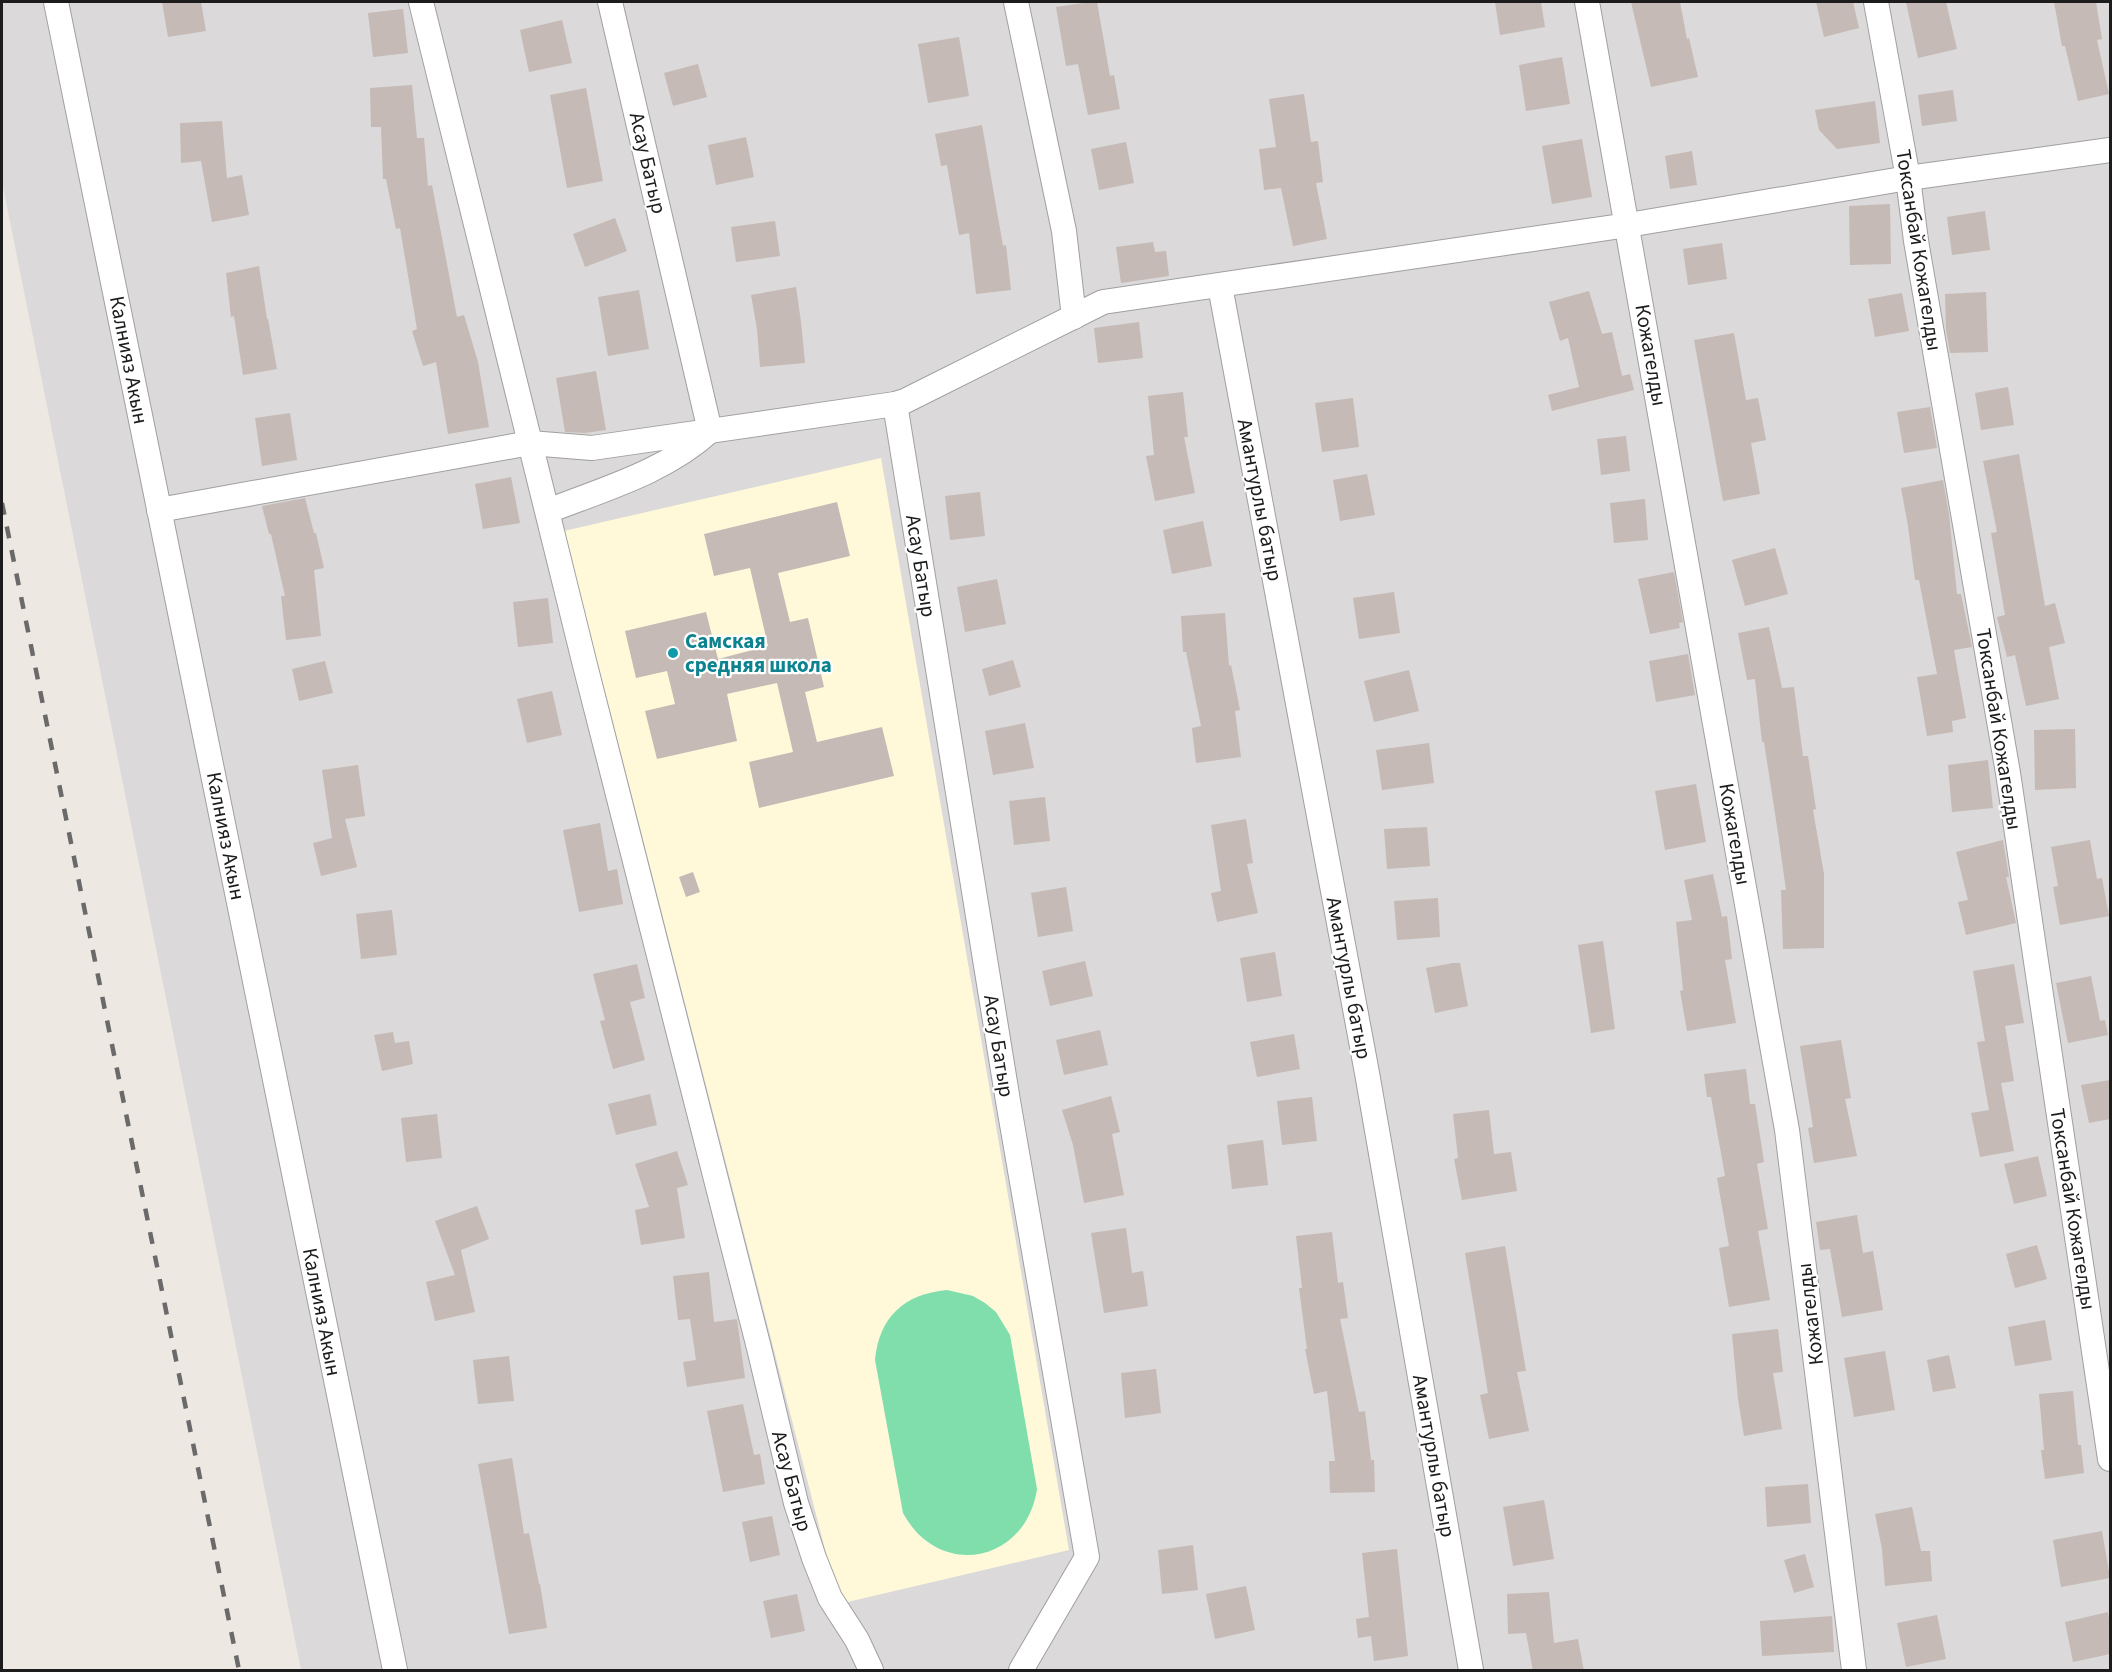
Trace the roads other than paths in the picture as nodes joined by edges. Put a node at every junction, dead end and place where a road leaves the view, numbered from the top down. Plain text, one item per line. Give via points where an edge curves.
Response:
1 (56, 2) edge
2 (421, 2) edge
3 (610, 2) edge
4 (1016, 2) edge
5 (1587, 2) edge
6 (1875, 2) edge
7 (2110, 150) edge
8 (1908, 178) junction
9 (1628, 225) junction
10 (1220, 286) junction
11 (1074, 317) junction
12 (895, 404) junction
13 (710, 431) junction
14 (530, 443) junction
15 (159, 510) junction
16 (548, 511) junction
17 (2110, 1458) edge
18 (395, 1671) edge
19 (872, 1671) edge
20 (1021, 1671) edge
21 (1471, 1671) edge
22 (1854, 1671) edge

1 - 15 street, Калнияз Акын
2 - 14 street, Асау Батыр
3 - 13 street, Асау Батыр
4 - 11 street via 1064,231
5 - 9 street, Кожагелды
6 - 8 street, Токсанбай Кожагелды
7 - 8 street
8 - 9 street
8 - 17 street, Токсанбай Кожагелды via 2008,773
9 - 10 street
9 - 22 street, Кожагелды via 1787,1130
10 - 11 street via 1103,302
10 - 21 street, Амантурлы батыр via 1365,1061
11 - 12 street
12 - 13 street
12 - 20 street, Асау Батыр via 1008,1101 1088,1557
13 - 14 street via 592,448
13 - 16 street via 658,467
14 - 15 street
14 - 16 street, Асау Батыр
15 - 18 street, Калнияз Акын
16 - 19 street, Асау Батыр via 796,1503 830,1598

